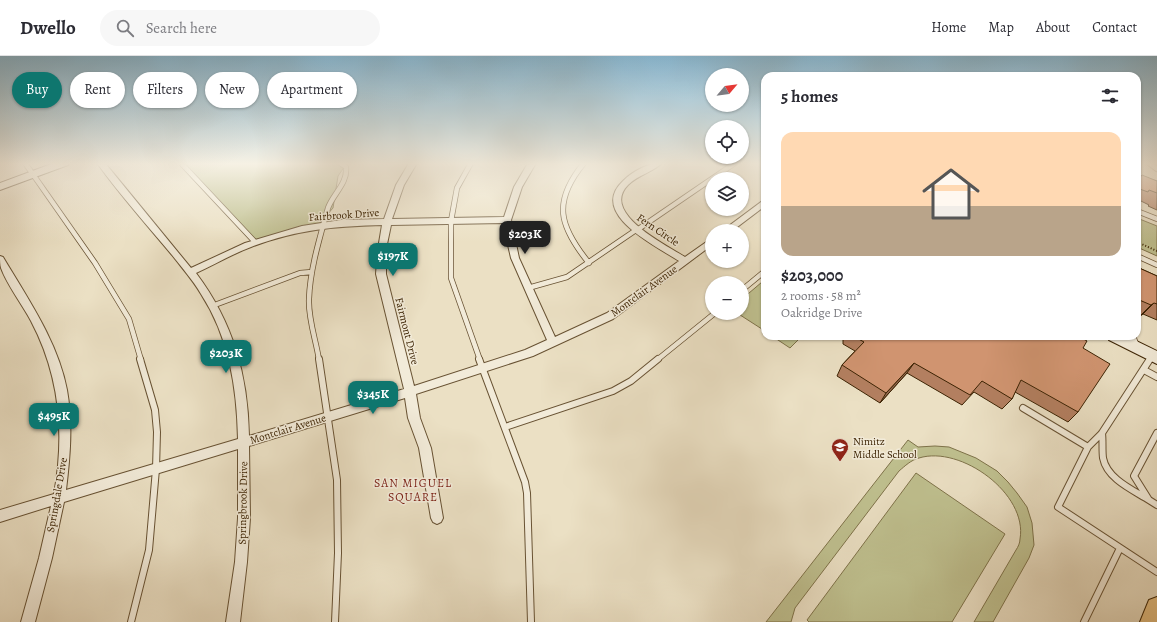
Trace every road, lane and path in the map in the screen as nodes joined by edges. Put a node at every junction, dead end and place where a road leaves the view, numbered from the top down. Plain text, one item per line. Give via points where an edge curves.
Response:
1 (44, 189) edge
2 (123, 189) edge
3 (206, 189) edge
4 (339, 189) edge
5 (398, 189) edge
6 (457, 189) edge
7 (517, 189) edge
8 (566, 189) edge
9 (622, 189) edge
10 (696, 189) edge
11 (761, 205) edge
12 (1141, 213) edge
13 (1157, 219) edge
14 (507, 220) junction
15 (451, 221) junction
16 (387, 223) junction
17 (735, 224) edge
18 (326, 225) junction
19 (637, 230) junction
20 (255, 242) junction
21 (1141, 244) edge
22 (705, 246) edge
23 (1157, 250) edge
24 (1141, 258) edge
25 (0, 259) edge
26 (685, 261) junction
27 (589, 263) junction
28 (1157, 265) edge
29 (190, 272) junction
30 (312, 272) junction
31 (761, 274) edge
32 (749, 284) edge
33 (528, 288) junction
34 (212, 306) junction
35 (706, 320) edge
36 (1135, 342) edge
37 (553, 343) junction
38 (1154, 357) edge
39 (484, 368) junction
40 (1144, 370) junction
41 (1157, 377) edge
42 (410, 392) junction
43 (1023, 408) dead end
44 (327, 417) junction
45 (505, 427) junction
46 (1102, 433) junction
47 (1157, 433) edge
48 (242, 442) junction
49 (1088, 447) junction
50 (156, 469) junction
51 (59, 498) junction
52 (1149, 500) junction
53 (1157, 505) edge
54 (0, 516) edge
55 (437, 518) dead end
56 (1120, 548) junction
57 (1157, 572) edge
58 (1157, 608) edge
59 (28, 622) edge
60 (131, 622) edge
61 (233, 622) edge
62 (335, 622) edge
63 (531, 622) edge
64 (1084, 622) edge
65 (1151, 622) edge

1 - 50 lane via 95,263 129,320 155,410
2 - 29 street, Springbrook Drive
3 - 20 lane
4 - 18 lane via 329,206
5 - 16 street, Fairmont Drive
6 - 15 lane
7 - 14 street
8 - 27 lane via 562,219 581,254
9 - 19 street, Fern Circle via 618,206 620,212
10 - 19 lane
11 - 17 street
12 - 13 lane
14 - 15 street, Fairbrook Drive
14 - 33 street via 515,258
15 - 16 street, Fairbrook Drive
15 - 39 lane via 451,278
16 - 18 street, Fairbrook Drive
16 - 42 street, Fairmont Drive via 381,274
18 - 20 street, Fairbrook Drive via 286,232
18 - 30 lane
19 - 26 street, Fern Circle
19 - 27 lane
20 - 29 street, Fairbrook Drive
21 - 23 path
22 - 26 street, Montclair Avenue
24 - 28 lane
25 - 51 street, Springdale Drive via 53,358 63,400 66,445
26 - 37 street, Montclair Avenue via 610,316
27 - 33 lane via 567,277
29 - 34 street, Springbrook Drive
30 - 34 lane via 300,273
30 - 44 lane via 310,315
31 - 32 lane
33 - 37 street
34 - 48 street, Springbrook Drive via 237,369 243,414
35 - 45 lane via 631,381 613,391
36 - 38 main road
37 - 39 street, Montclair Avenue
38 - 40 lane
39 - 42 street, Montclair Avenue
39 - 45 lane
40 - 41 lane
40 - 46 lane
42 - 44 street, Montclair Avenue
42 - 55 street via 414,418 426,448
43 - 49 lane
44 - 48 street, Montclair Avenue
44 - 62 lane via 337,480 338,553
45 - 63 lane via 527,493
46 - 49 lane
46 - 52 lane via 1104,460 1110,471 1124,484
47 - 52 lane via 1134,476
48 - 50 street, Montclair Avenue
48 - 61 street, Springbrook Drive via 245,473 244,518
49 - 56 lane via 1058,507
50 - 51 street, Montclair Avenue
50 - 60 lane via 149,550
51 - 54 street, Montclair Avenue
51 - 59 street, Springdale Drive
52 - 53 lane
56 - 57 lane
56 - 64 lane
58 - 65 main road

